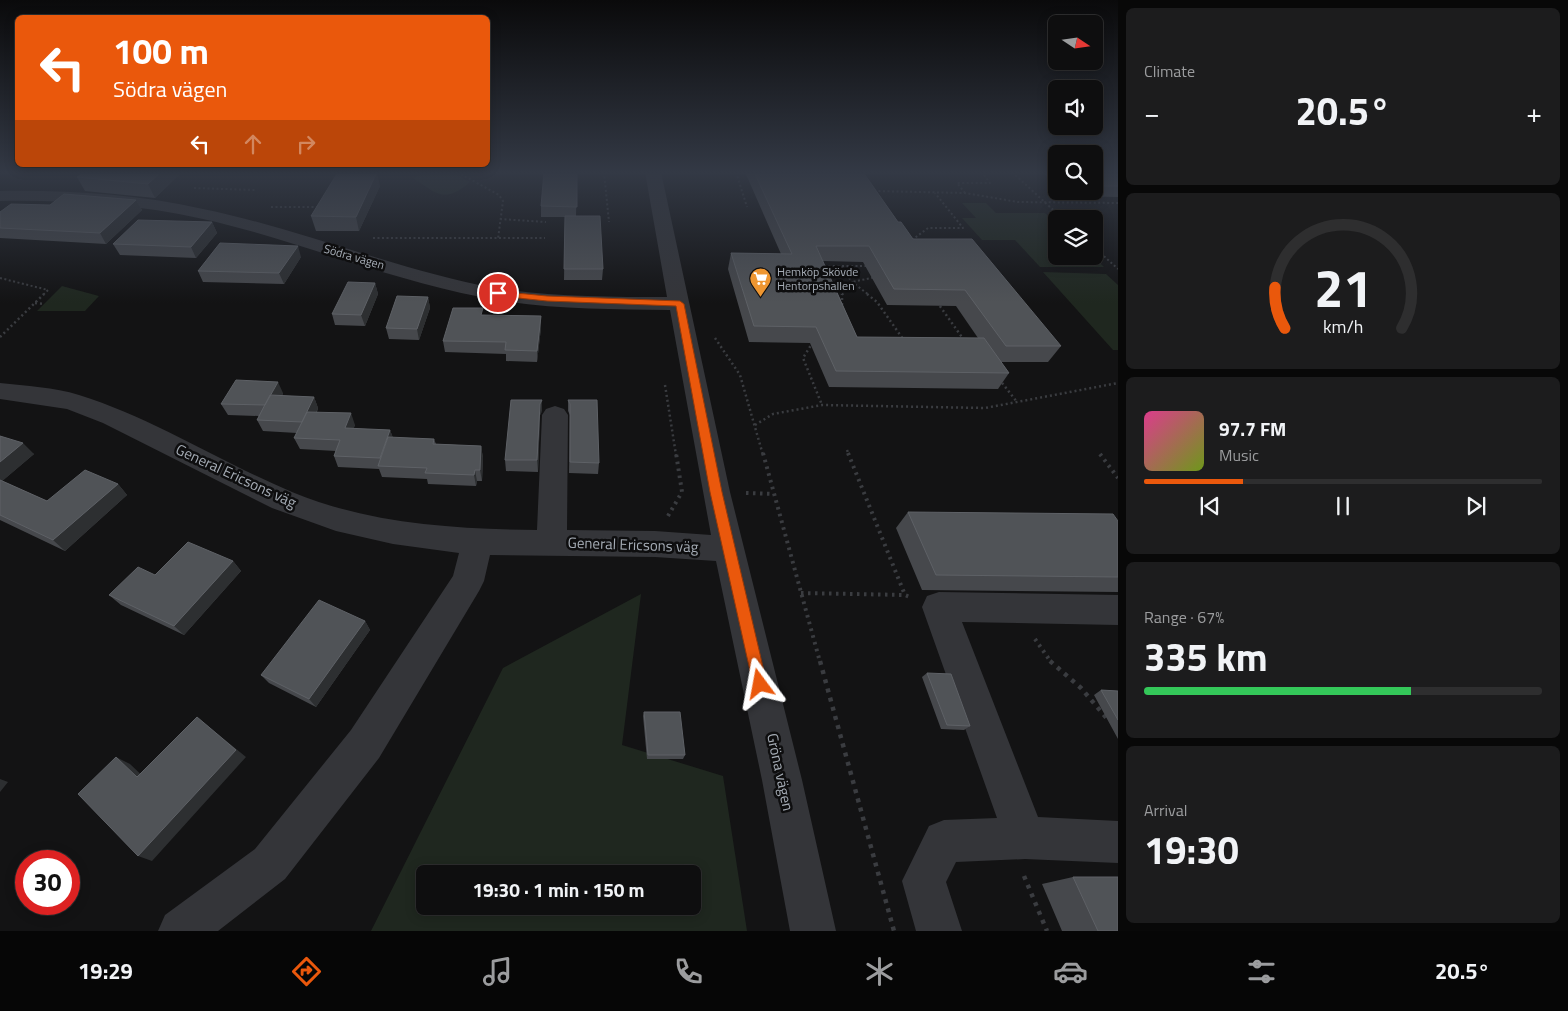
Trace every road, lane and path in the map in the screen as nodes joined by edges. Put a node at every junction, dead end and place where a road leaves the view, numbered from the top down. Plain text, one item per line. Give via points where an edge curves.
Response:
1 (208, 215) edge
2 (501, 215) edge
3 (608, 215) edge
4 (662, 215) edge
5 (953, 215) edge
6 (500, 219) junction
7 (546, 222) edge
8 (609, 222) dead end
9 (366, 238) dead end
10 (545, 238) dead end
11 (498, 239) junction
12 (905, 246) edge
13 (1103, 255) edge
14 (821, 266) edge
15 (841, 266) junction
16 (878, 266) edge
17 (1118, 269) edge
18 (879, 276) edge
19 (0, 278) edge
20 (852, 282) junction
21 (936, 300) edge
22 (34, 303) junction
23 (44, 304) dead end
24 (680, 304) junction
25 (842, 311) edge
26 (711, 332) dead end
27 (0, 337) edge
28 (960, 337) junction
29 (813, 342) edge
30 (896, 342) edge
31 (958, 342) edge
32 (966, 342) edge
33 (994, 372) edge
34 (664, 383) dead end
35 (1118, 383) edge
36 (0, 391) edge
37 (1017, 402) junction
38 (822, 405) junction
39 (555, 415) dead end
40 (755, 425) junction
41 (848, 450) dead end
42 (1100, 454) dead end
43 (1118, 478) edge
44 (743, 493) dead end
45 (772, 494) junction
46 (665, 521) dead end
47 (477, 542) junction
48 (552, 543) junction
49 (729, 549) junction
50 (802, 594) junction
51 (904, 595) junction
52 (938, 607) junction
53 (1018, 608) junction
54 (1118, 610) edge
55 (1112, 725) dead end
56 (1017, 838) junction
57 (1118, 842) edge
58 (181, 931) edge
59 (814, 931) edge
60 (894, 931) edge
61 (939, 931) edge
62 (1047, 931) edge

1 - 24 street, Södra vägen via 482,291 547,299
2 - 6 path
3 - 8 path
4 - 24 street, Gröna vägen
5 - 12 path via 962,228 928,228
6 - 7 path
6 - 11 path
9 - 11 path
10 - 11 path
13 - 17 path
14 - 15 path
15 - 16 path
15 - 20 path
18 - 20 path
19 - 22 path via 48,290
20 - 25 path via 842,294
20 - 30 path via 877,302 905,342
21 - 28 path
22 - 23 path
22 - 27 path
24 - 49 street, Gröna vägen
26 - 40 path via 740,375
28 - 31 path
28 - 32 path
29 - 38 path via 803,358
33 - 37 path
34 - 46 path via 682,492
35 - 37 path
36 - 47 street, General Ericsons väg via 71,401 112,417 282,500 336,519 393,532
37 - 38 path via 985,408
38 - 40 path via 773,414
39 - 48 street
40 - 45 path
41 - 51 path
42 - 43 path
44 - 45 path
45 - 50 path
47 - 48 street, General Ericsons väg
47 - 58 street via 468,581 365,744 270,864
48 - 49 street, General Ericsons väg
49 - 59 street, Gröna vägen
50 - 51 path
50 - 60 path
51 - 52 path
52 - 53 street
52 - 56 street
53 - 54 street
53 - 55 path via 1052,663 1081,688
56 - 57 street
56 - 61 street via 944,841 924,882
56 - 62 path

